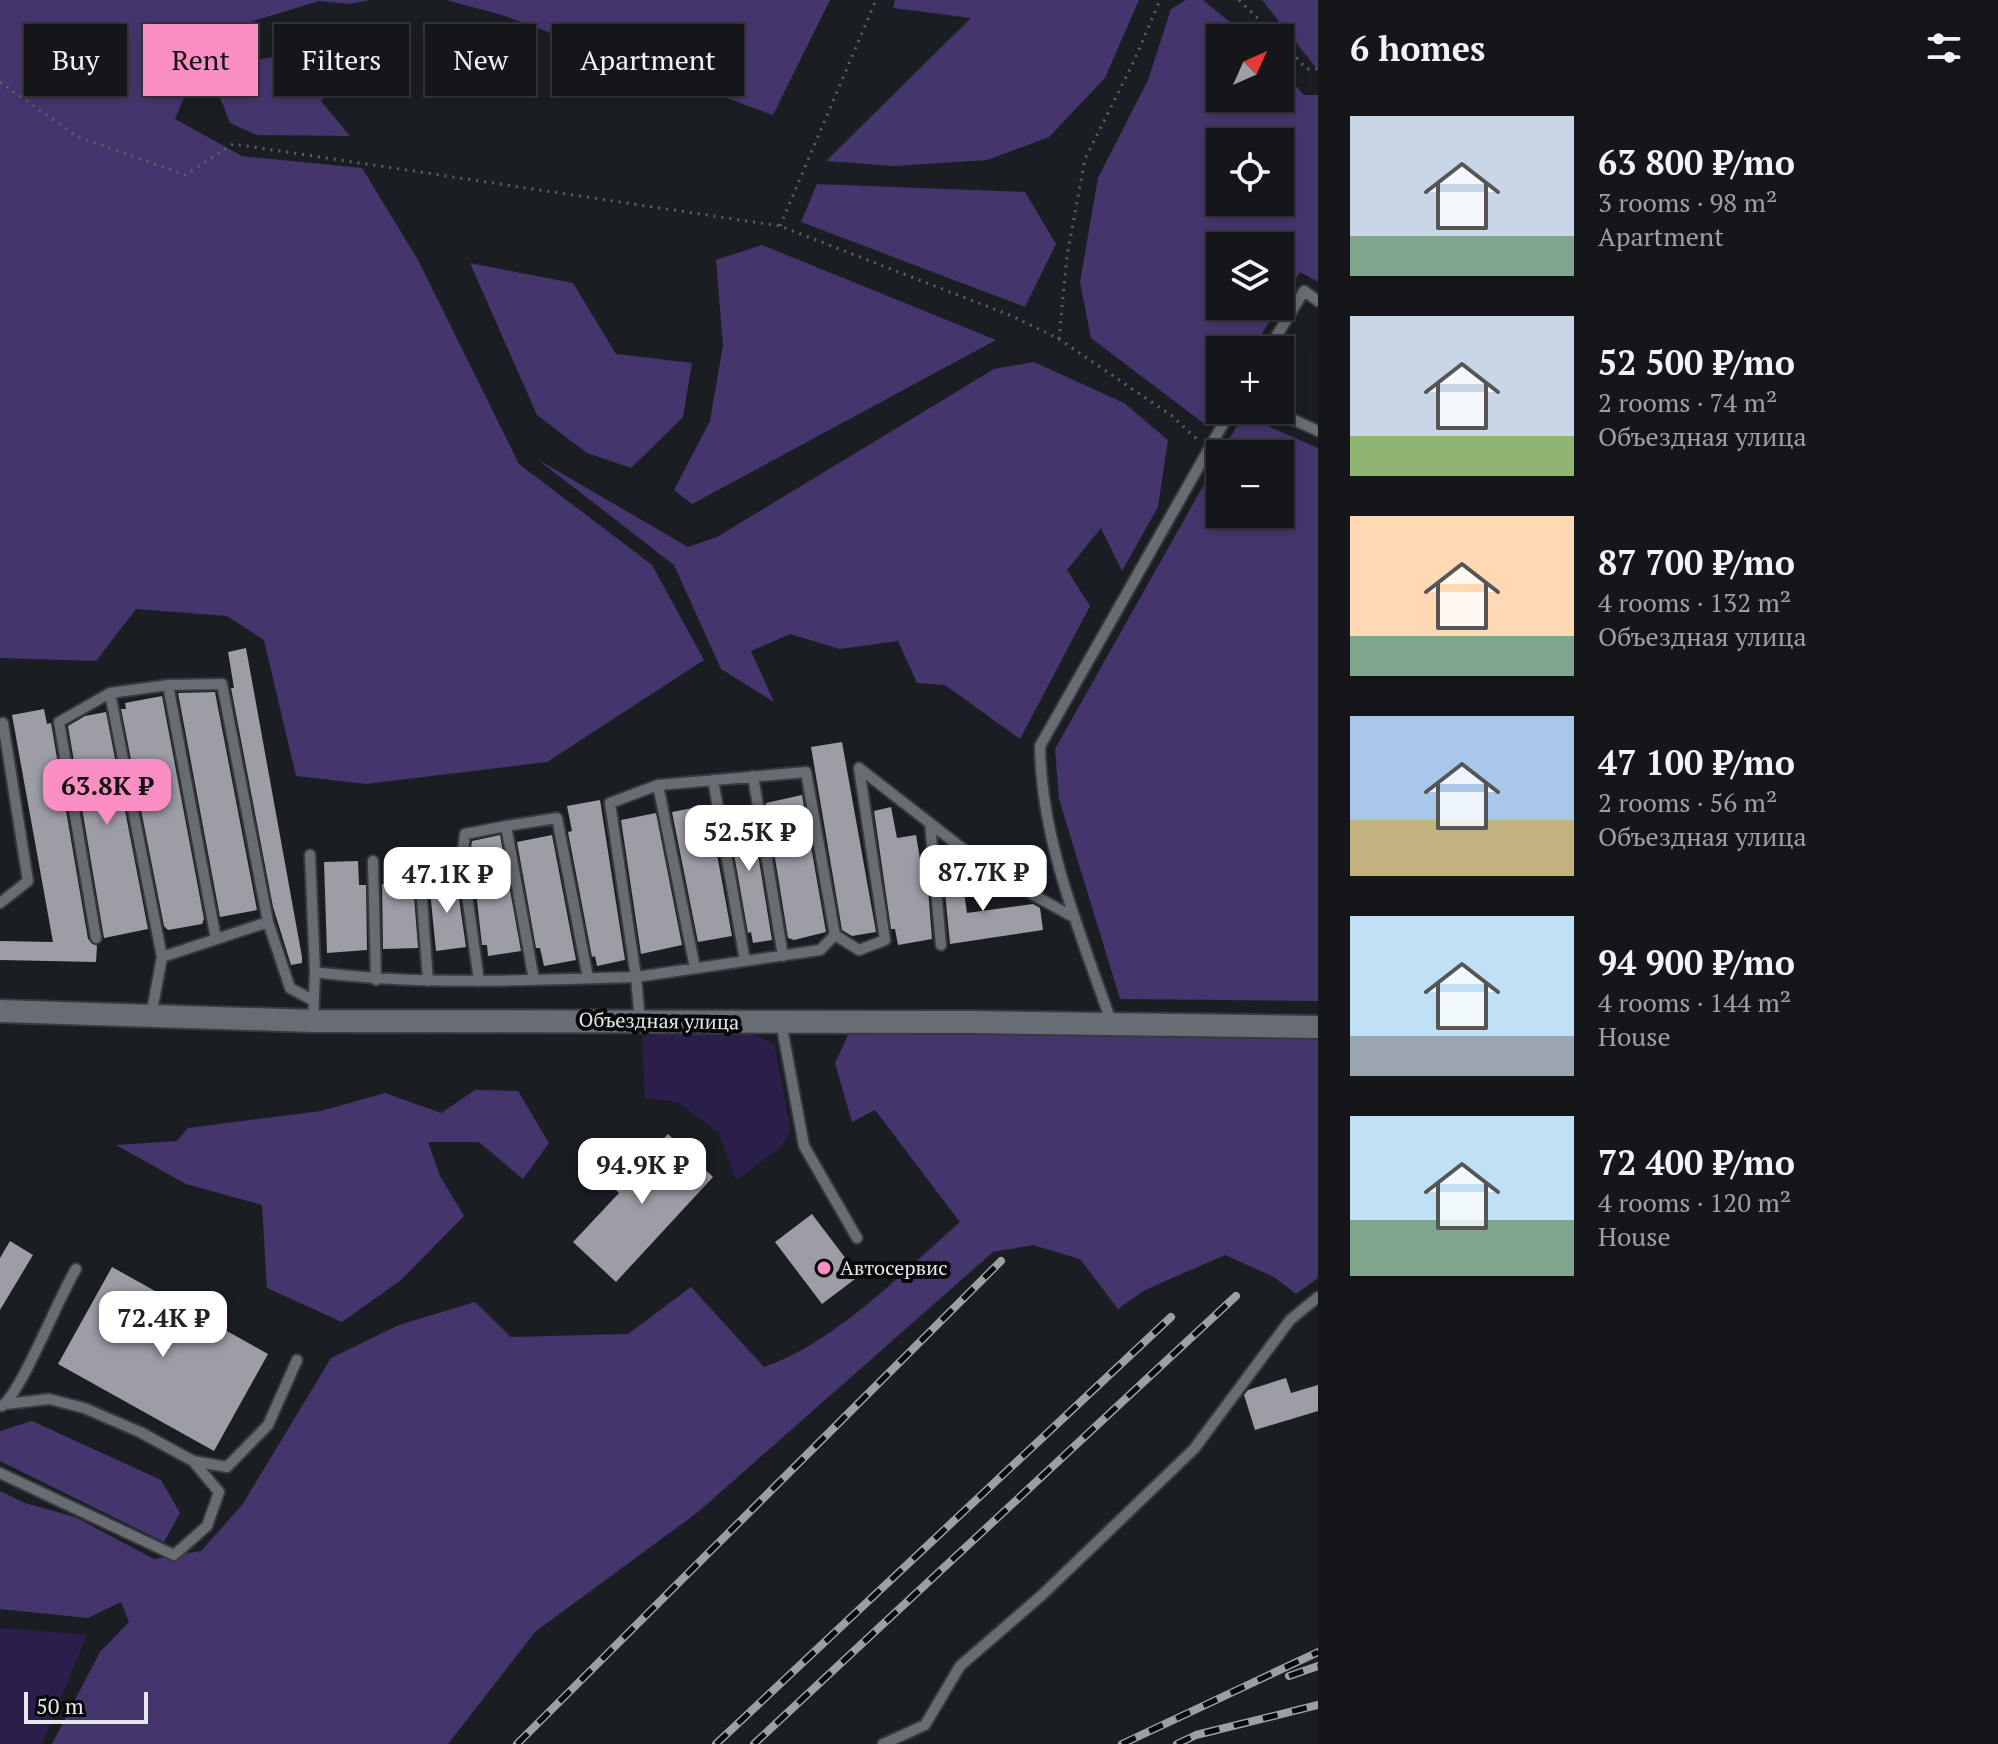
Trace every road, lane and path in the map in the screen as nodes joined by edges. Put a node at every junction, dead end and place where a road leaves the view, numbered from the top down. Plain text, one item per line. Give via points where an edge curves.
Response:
1 (876, 0) edge
2 (1160, 0) edge
3 (1239, 0) edge
4 (1264, 24) edge
5 (1294, 55) edge
6 (1318, 69) edge
7 (0, 82) edge
8 (780, 226) junction
9 (1318, 301) edge
10 (1277, 336) edge
11 (1059, 339) junction
12 (1294, 420) edge
13 (1318, 431) edge
14 (1206, 448) edge
15 (1206, 451) edge
16 (168, 685) junction
17 (110, 693) junction
18 (3, 723) dead end
19 (753, 776) junction
20 (713, 780) junction
21 (658, 785) junction
22 (930, 823) junction
23 (506, 826) junction
24 (310, 855) dead end
25 (462, 859) junction
26 (373, 861) dead end
27 (0, 903) edge
28 (1075, 918) junction
29 (268, 922) junction
30 (835, 935) junction
31 (96, 938) dead end
32 (216, 939) junction
33 (941, 945) dead end
34 (783, 956) junction
35 (162, 957) junction
36 (745, 961) junction
37 (695, 968) junction
38 (315, 972) junction
39 (636, 977) junction
40 (588, 978) junction
41 (376, 980) junction
42 (534, 980) junction
43 (428, 981) junction
44 (479, 981) junction
45 (0, 1011) edge
46 (314, 1011) junction
47 (150, 1017) junction
48 (640, 1021) junction
49 (781, 1022) junction
50 (1112, 1024) junction
51 (1318, 1027) edge
52 (857, 1238) dead end
53 (76, 1269) dead end
54 (1318, 1297) edge
55 (297, 1360) dead end
56 (3, 1405) edge
57 (193, 1461) junction
58 (0, 1473) edge
59 (883, 1744) edge

1 - 8 path
2 - 11 path via 1085,159
3 - 4 path
5 - 6 path via 1307,69
7 - 8 path via 76,136 185,175 233,144
8 - 11 path
9 - 10 lane via 1304,291
11 - 14 path via 1172,416
12 - 13 lane
15 - 28 lane via 1040,746 1040,791
16 - 17 lane
16 - 29 lane via 222,684
16 - 32 lane
17 - 31 lane via 59,722
17 - 35 lane
18 - 27 lane via 28,881
19 - 20 lane
19 - 30 lane via 806,772
19 - 34 lane
20 - 21 lane
20 - 36 lane
21 - 37 lane
21 - 39 lane via 610,803
22 - 28 lane via 994,873
22 - 30 lane via 859,768 885,940 859,950
22 - 33 lane
23 - 25 lane via 465,834
23 - 40 lane via 557,818
23 - 42 lane
24 - 38 lane
25 - 43 lane via 419,859
25 - 44 lane
26 - 41 lane
28 - 50 lane
29 - 32 lane
29 - 46 lane via 290,988
30 - 34 lane via 820,950
32 - 35 lane
34 - 36 lane
35 - 47 lane
36 - 37 lane
37 - 39 lane
38 - 41 lane
38 - 46 lane
39 - 40 lane
39 - 48 lane
40 - 42 lane
41 - 43 lane
42 - 44 lane
43 - 44 lane
45 - 47 main road, Объездная улица
46 - 47 main road, Объездная улица
46 - 48 main road, Объездная улица
48 - 49 main road, Объездная улица
49 - 50 main road, Объездная улица
49 - 52 lane via 804,1146
50 - 51 main road, Объездная улица
53 - 56 lane
54 - 59 lane via 1290,1320 1194,1449 960,1666 925,1725
55 - 57 lane via 268,1425 227,1467
56 - 57 lane via 49,1399 84,1408
57 - 58 lane via 219,1492 207,1526 174,1555

